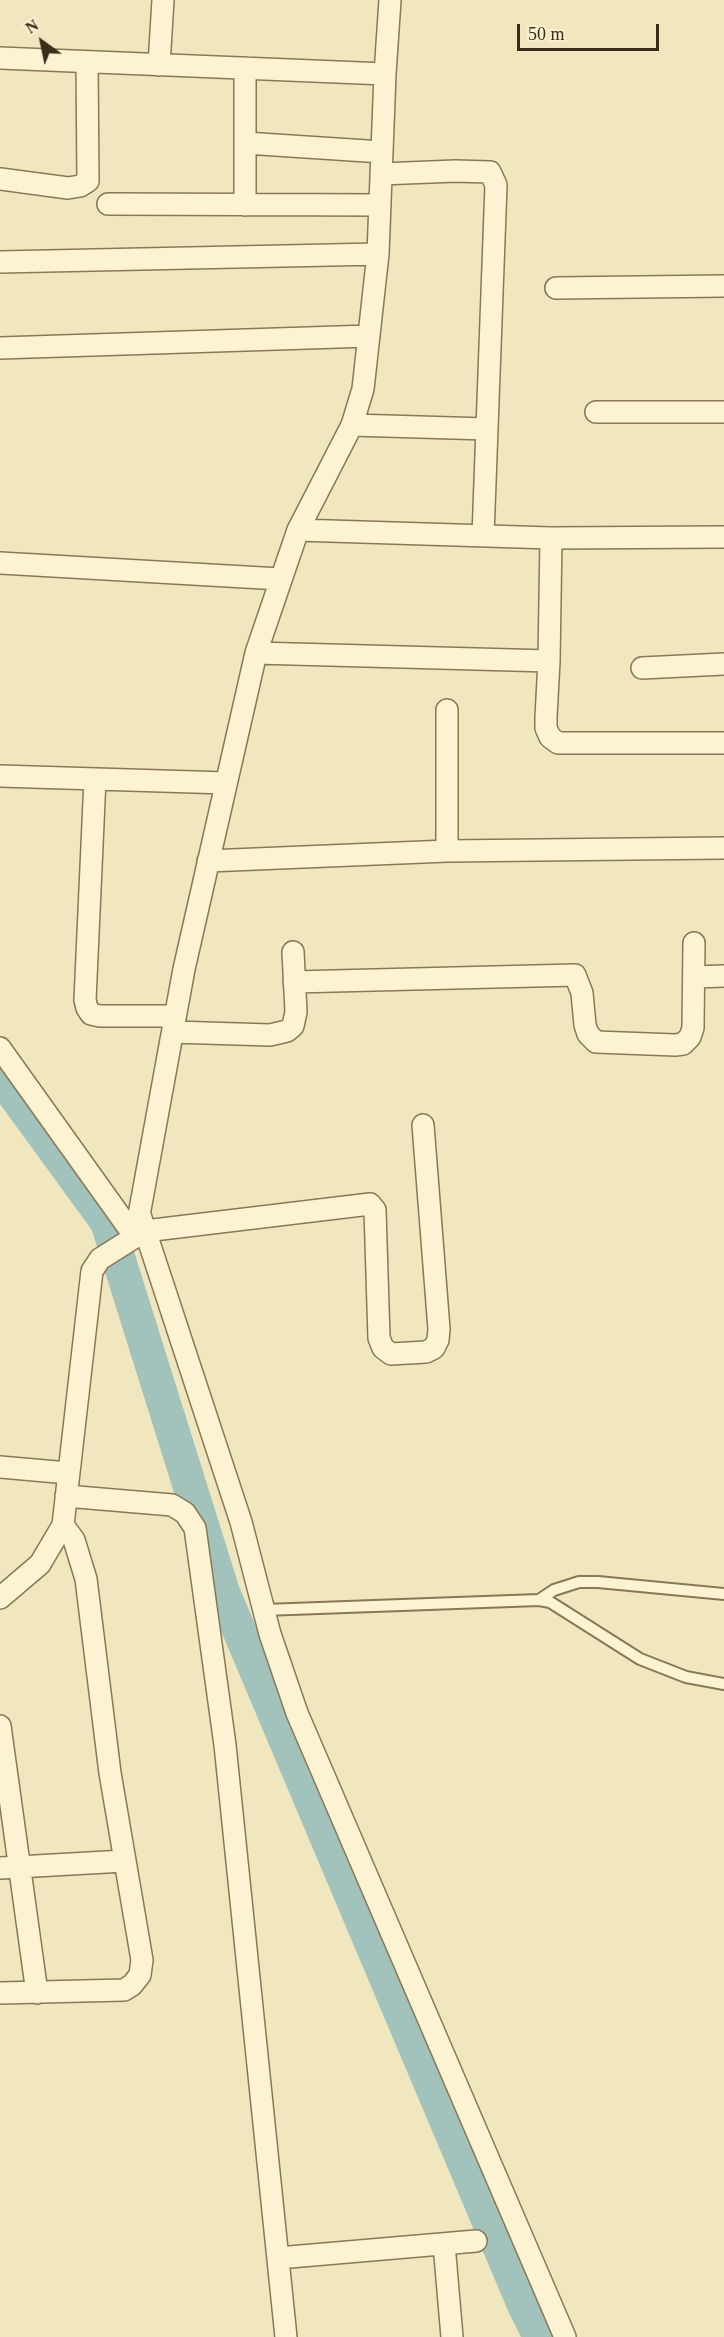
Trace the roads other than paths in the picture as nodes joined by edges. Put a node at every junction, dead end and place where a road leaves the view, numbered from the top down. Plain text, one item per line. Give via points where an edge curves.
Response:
1 (163, 0) edge
2 (386, 0) edge
3 (0, 58) edge
4 (87, 62) junction
5 (159, 65) junction
6 (245, 68) junction
7 (385, 74) junction
8 (245, 143) junction
9 (382, 152) junction
10 (381, 174) junction
11 (0, 179) edge
12 (108, 204) dead end
13 (245, 205) junction
14 (380, 205) junction
15 (378, 254) junction
16 (0, 262) edge
17 (724, 286) edge
18 (556, 288) dead end
19 (369, 336) junction
20 (0, 348) edge
21 (596, 412) dead end
22 (724, 412) edge
23 (352, 425) junction
24 (487, 429) junction
25 (298, 530) junction
26 (483, 536) junction
27 (724, 537) edge
28 (551, 538) junction
29 (0, 563) edge
30 (280, 579) junction
31 (256, 653) junction
32 (549, 661) junction
33 (724, 664) edge
34 (642, 668) dead end
35 (447, 710) dead end
36 (724, 743) edge
37 (0, 776) edge
38 (95, 779) junction
39 (226, 783) junction
40 (724, 848) edge
41 (447, 851) junction
42 (208, 861) junction
43 (694, 943) dead end
44 (293, 952) dead end
45 (695, 976) junction
46 (724, 976) edge
47 (294, 982) junction
48 (174, 1024) junction
49 (0, 1048) edge
50 (423, 1125) dead end
51 (131, 1235) junction
52 (0, 1467) edge
53 (68, 1473) junction
54 (66, 1496) junction
55 (63, 1525) junction
56 (724, 1594) edge
57 (0, 1598) edge
58 (539, 1600) junction
59 (264, 1610) junction
60 (724, 1684) edge
61 (0, 1726) edge
62 (124, 1861) junction
63 (10, 1868) edge
64 (0, 1993) edge
65 (37, 1993) junction
66 (476, 2241) dead end
67 (444, 2244) junction
68 (278, 2258) junction
69 (286, 2337) edge
70 (452, 2337) edge
71 (565, 2337) edge

1 - 5 street
2 - 7 street
3 - 4 street
4 - 5 street
4 - 11 street via 88,181 68,188
5 - 6 street
6 - 7 street
6 - 8 street
7 - 9 street
8 - 9 street
8 - 13 street
9 - 10 street
10 - 14 street
10 - 24 street via 490,172 496,185
12 - 13 street
13 - 14 street
14 - 15 street
15 - 16 street
15 - 19 street
17 - 18 street
19 - 20 street
19 - 23 street via 363,388
21 - 22 street
23 - 24 street
23 - 25 street
24 - 26 street
25 - 26 street
25 - 30 street
26 - 28 street
27 - 28 street
28 - 32 street
29 - 30 street
30 - 31 street
31 - 32 street
31 - 39 street
32 - 36 street via 546,728 558,743
33 - 34 street
35 - 41 street
37 - 38 street
38 - 39 street
38 - 48 street via 87,1008 91,1014 100,1016
39 - 42 street
40 - 41 street
41 - 42 street
42 - 48 street
43 - 45 street
44 - 47 street
45 - 46 street
45 - 47 street via 693,1028 683,1044 675,1045 596,1042 585,1025 582,993 575,975
47 - 48 street via 296,1012 293,1026 287,1031 270,1035
48 - 51 street
49 - 51 street
50 - 51 street via 439,1329 434,1348 426,1352 391,1354 379,1338 375,1210 370,1204
51 - 53 street via 92,1270
51 - 59 street via 241,1522
52 - 53 street
53 - 54 street
54 - 55 street
54 - 68 street via 172,1504 185,1513 195,1528 225,1745
55 - 57 street via 40,1564
55 - 62 street via 74,1540 86,1579
56 - 58 lane via 579,1582
58 - 59 lane
58 - 60 lane via 550,1602 640,1659 686,1677
59 - 71 street via 297,1713
61 - 63 street
62 - 63 street
62 - 65 street via 142,1960 140,1975 124,1990
63 - 65 street
64 - 65 street
66 - 67 street
67 - 68 street
67 - 70 street
68 - 69 street

